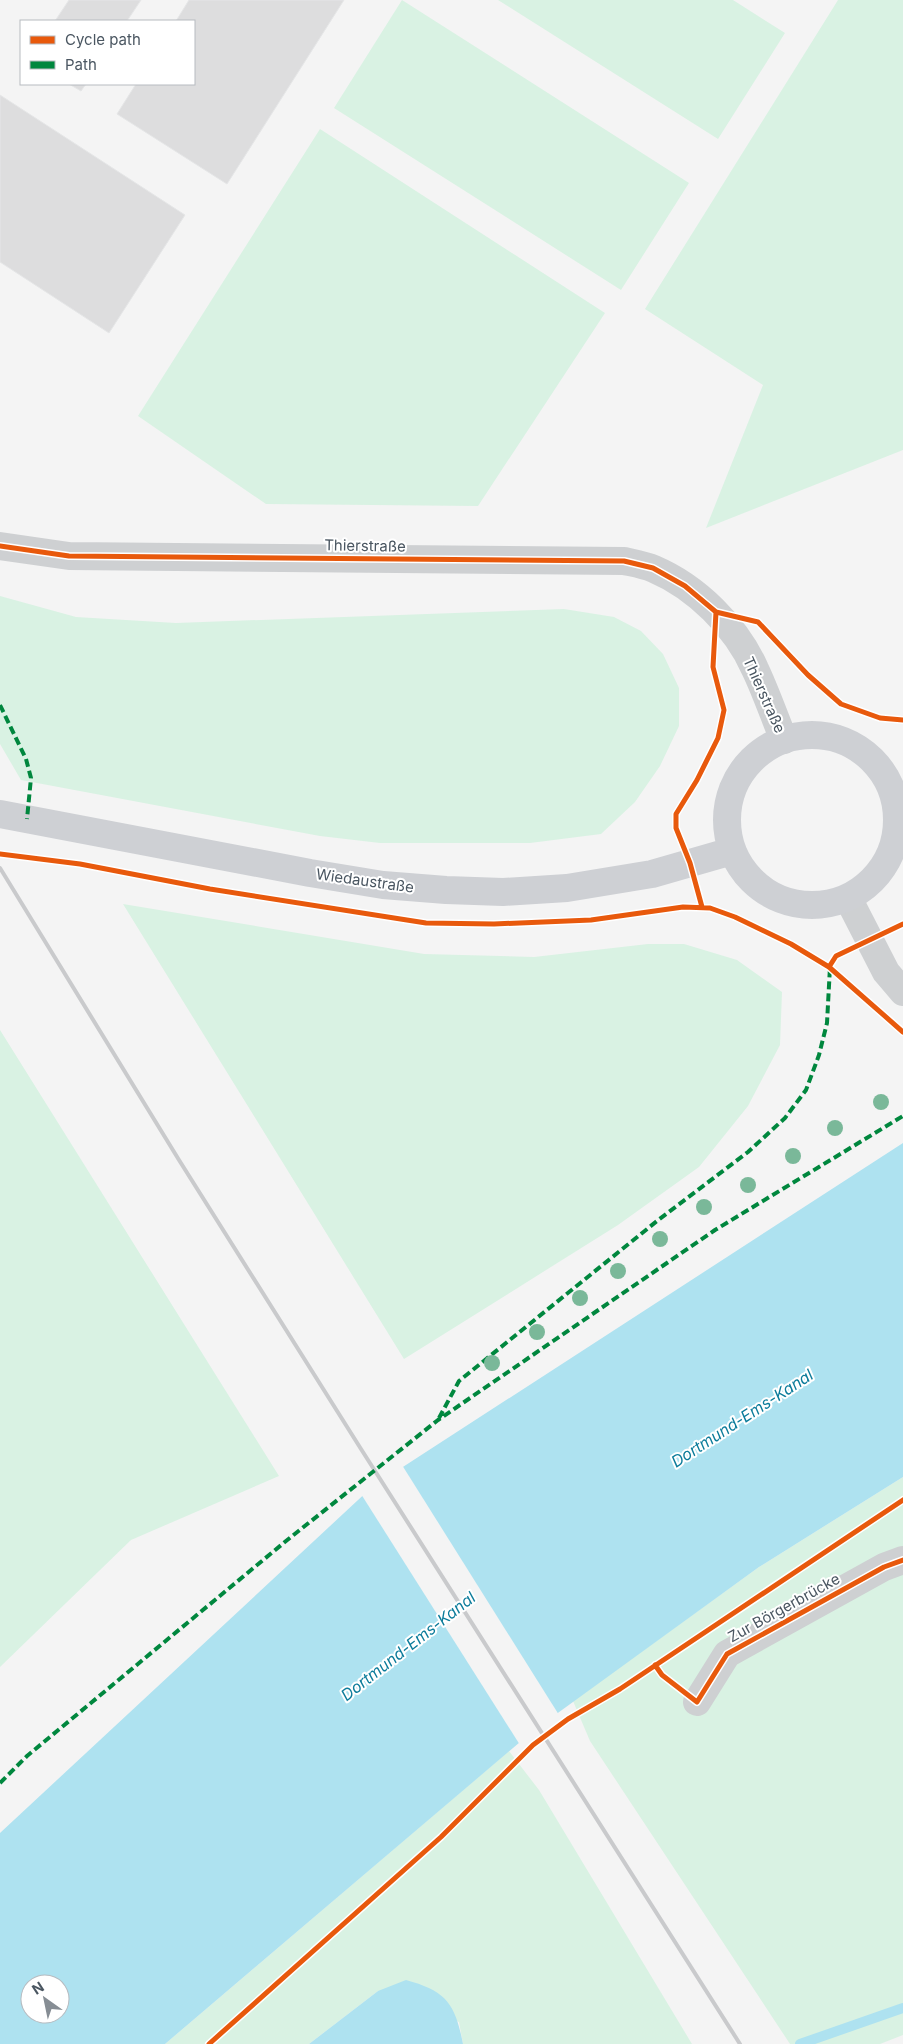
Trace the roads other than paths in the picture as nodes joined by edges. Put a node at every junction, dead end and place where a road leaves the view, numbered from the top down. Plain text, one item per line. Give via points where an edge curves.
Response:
1 (0, 546) edge
2 (784, 740) junction
3 (897, 786) edge
4 (0, 814) edge
5 (732, 851) junction
6 (848, 898) junction
7 (903, 992) edge
8 (903, 1560) edge
9 (697, 1702) dead end

1 - 2 street, Thierstraße via 69,556 624,561 653,568 685,586 716,612 736,637 755,667
2 - 3 main road via 810,735 834,738 857,748
2 - 5 main road via 762,751 744,768 732,789 726,830
3 - 6 main road via 897,826 893,847 873,878
4 - 5 main road, Wiedaustraße via 310,874 382,885 446,890 503,892 567,888 652,874
5 - 6 main road via 746,874 768,894 796,904 822,905
6 - 7 street via 886,972
8 - 9 street, Zur Börgerbrücke via 884,1567 726,1654

